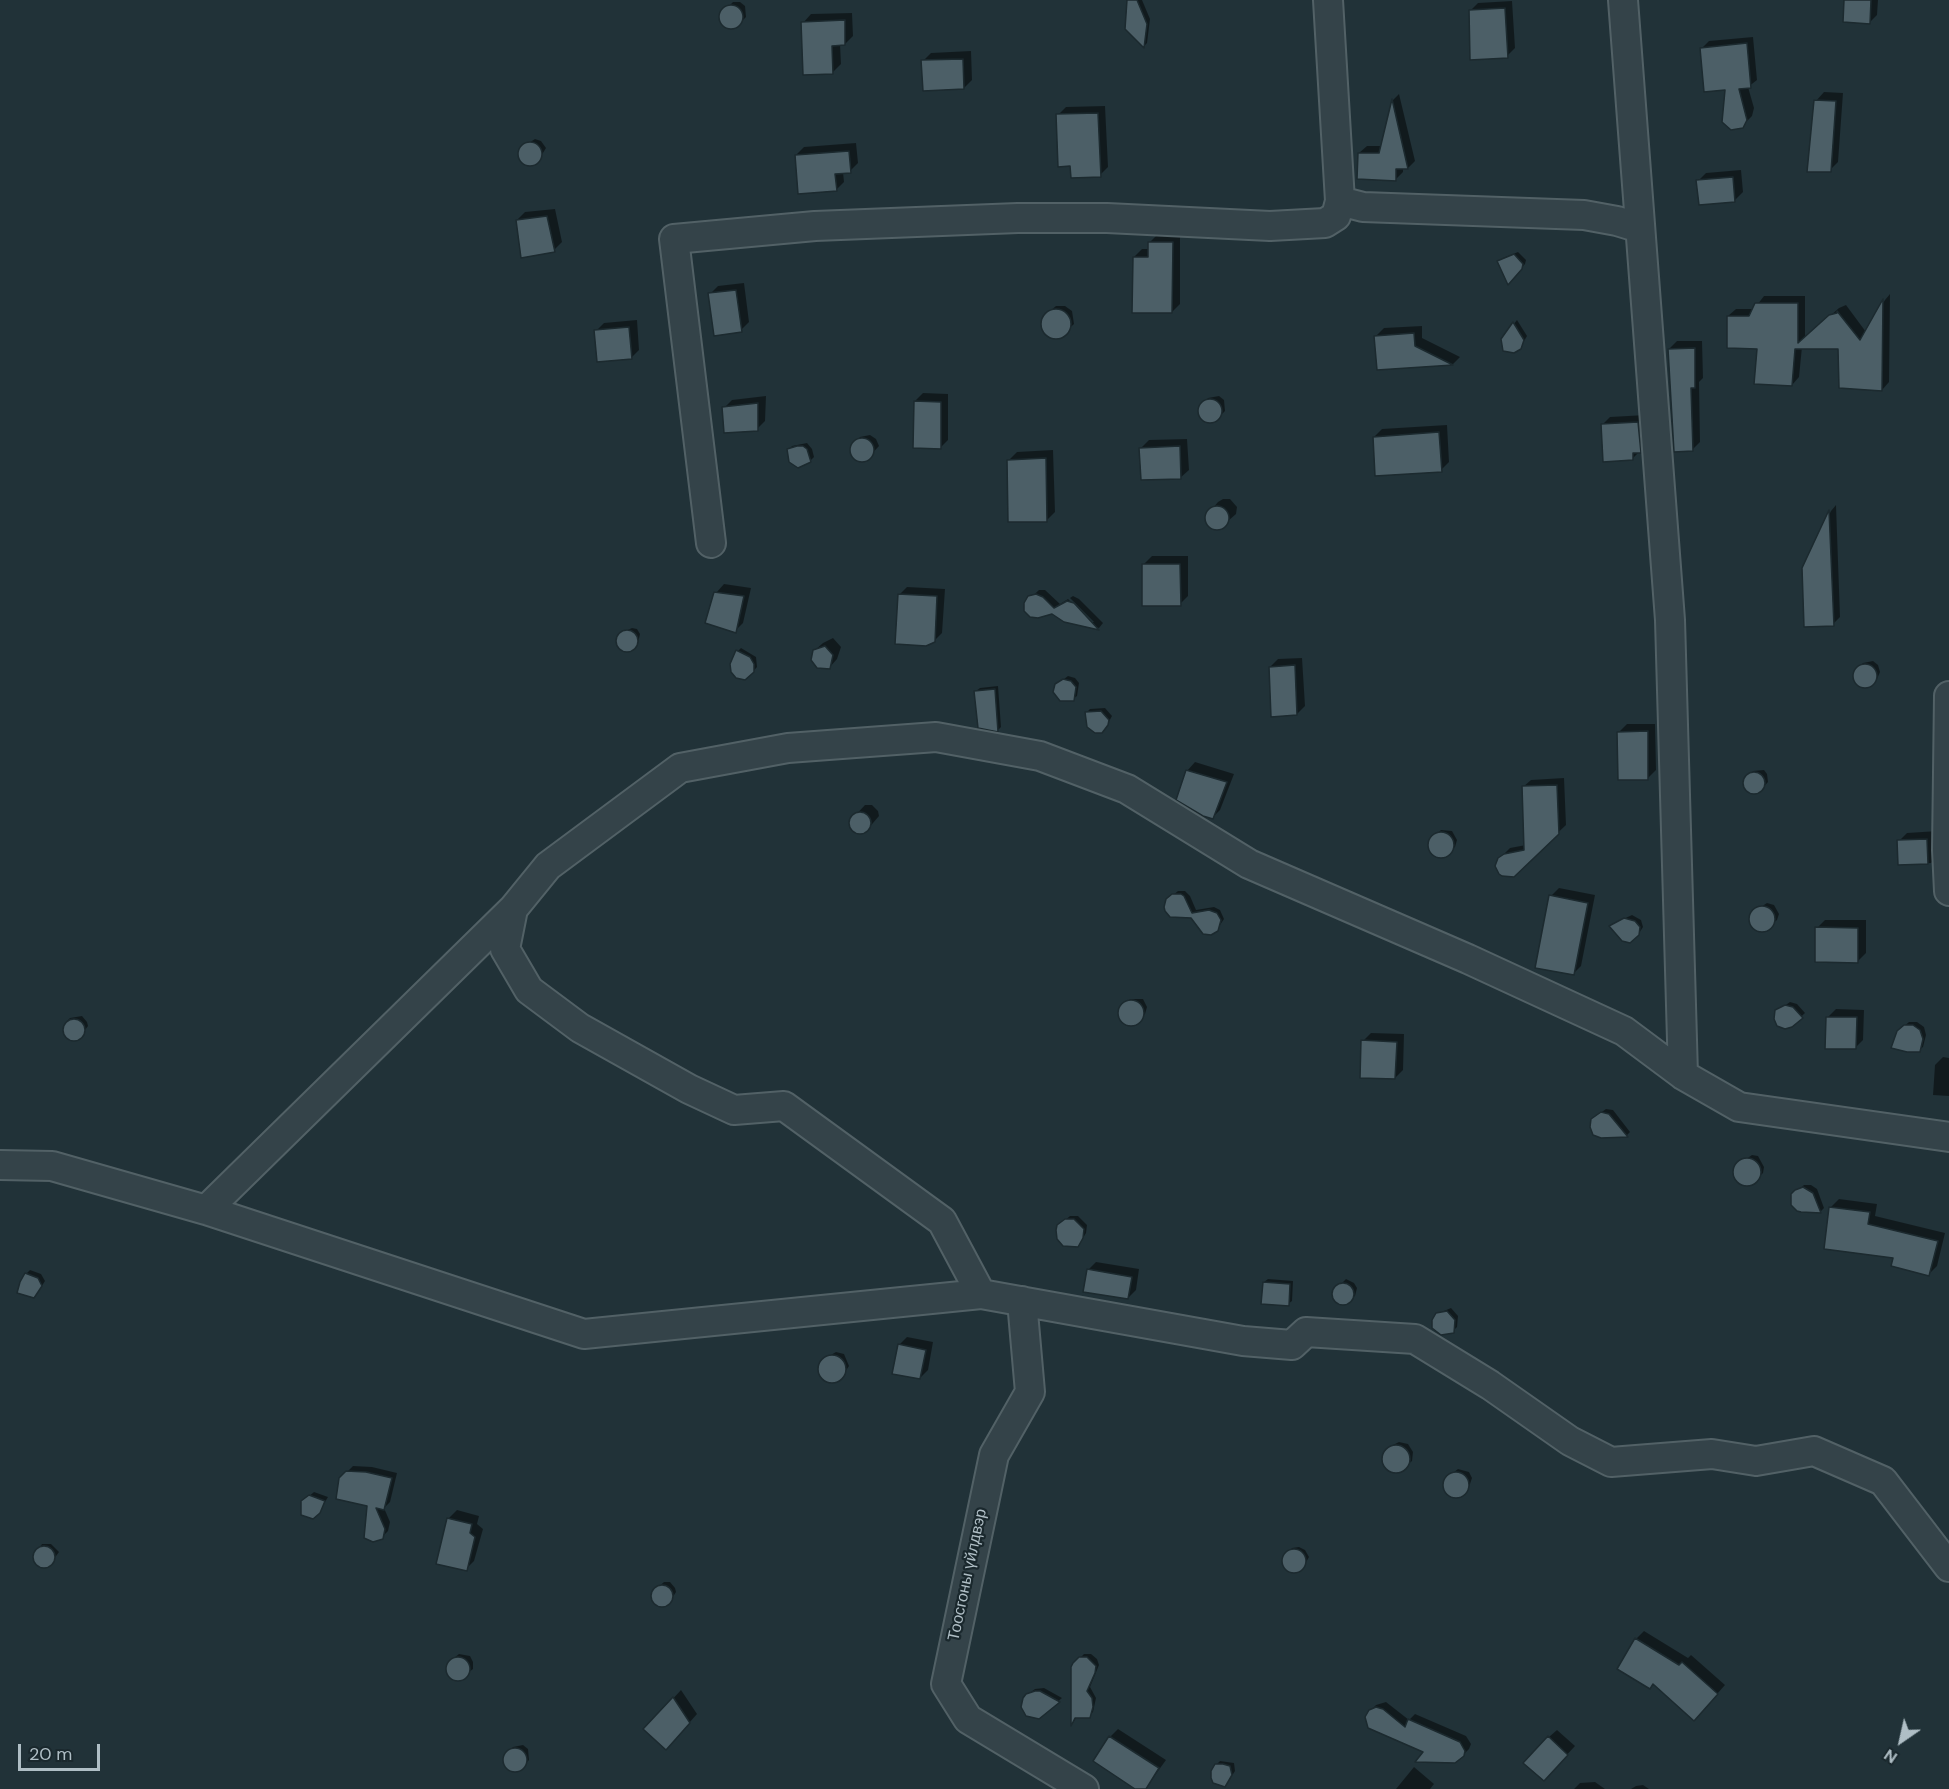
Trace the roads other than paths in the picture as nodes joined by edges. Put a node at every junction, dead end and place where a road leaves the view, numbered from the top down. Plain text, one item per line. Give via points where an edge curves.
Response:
1 (1328, 0) edge
2 (1623, 0) edge
3 (1340, 201) junction
4 (1640, 228) junction
5 (711, 543) dead end
6 (1949, 696) edge
7 (1949, 891) edge
8 (513, 909) junction
9 (1683, 1075) junction
10 (1949, 1137) edge
11 (0, 1165) edge
12 (206, 1210) junction
13 (981, 1294) junction
14 (1022, 1301) junction
15 (1949, 1567) edge
16 (1084, 1789) edge

1 - 3 street
2 - 4 street
3 - 4 street via 1363,207 1584,215
3 - 5 street via 1336,216 1325,223 1270,226 1018,218 815,226 674,239
4 - 9 street via 1670,620
6 - 7 street
8 - 9 street via 548,866 680,768 788,748 936,737 1040,756 1127,789 1249,864 1624,1031
8 - 12 street
8 - 13 street via 505,949 529,990 580,1028 734,1110 784,1106 942,1221
9 - 10 street via 1738,1107
11 - 12 street via 52,1166
12 - 13 street via 584,1334
13 - 14 street
14 - 15 street via 1243,1341 1292,1345 1306,1332 1415,1339 1490,1384 1570,1441 1611,1462 1713,1454 1756,1461 1814,1451 1883,1481
14 - 16 street, Тоосгоны үйлдвэр via 1030,1392 994,1455 946,1684 968,1719

